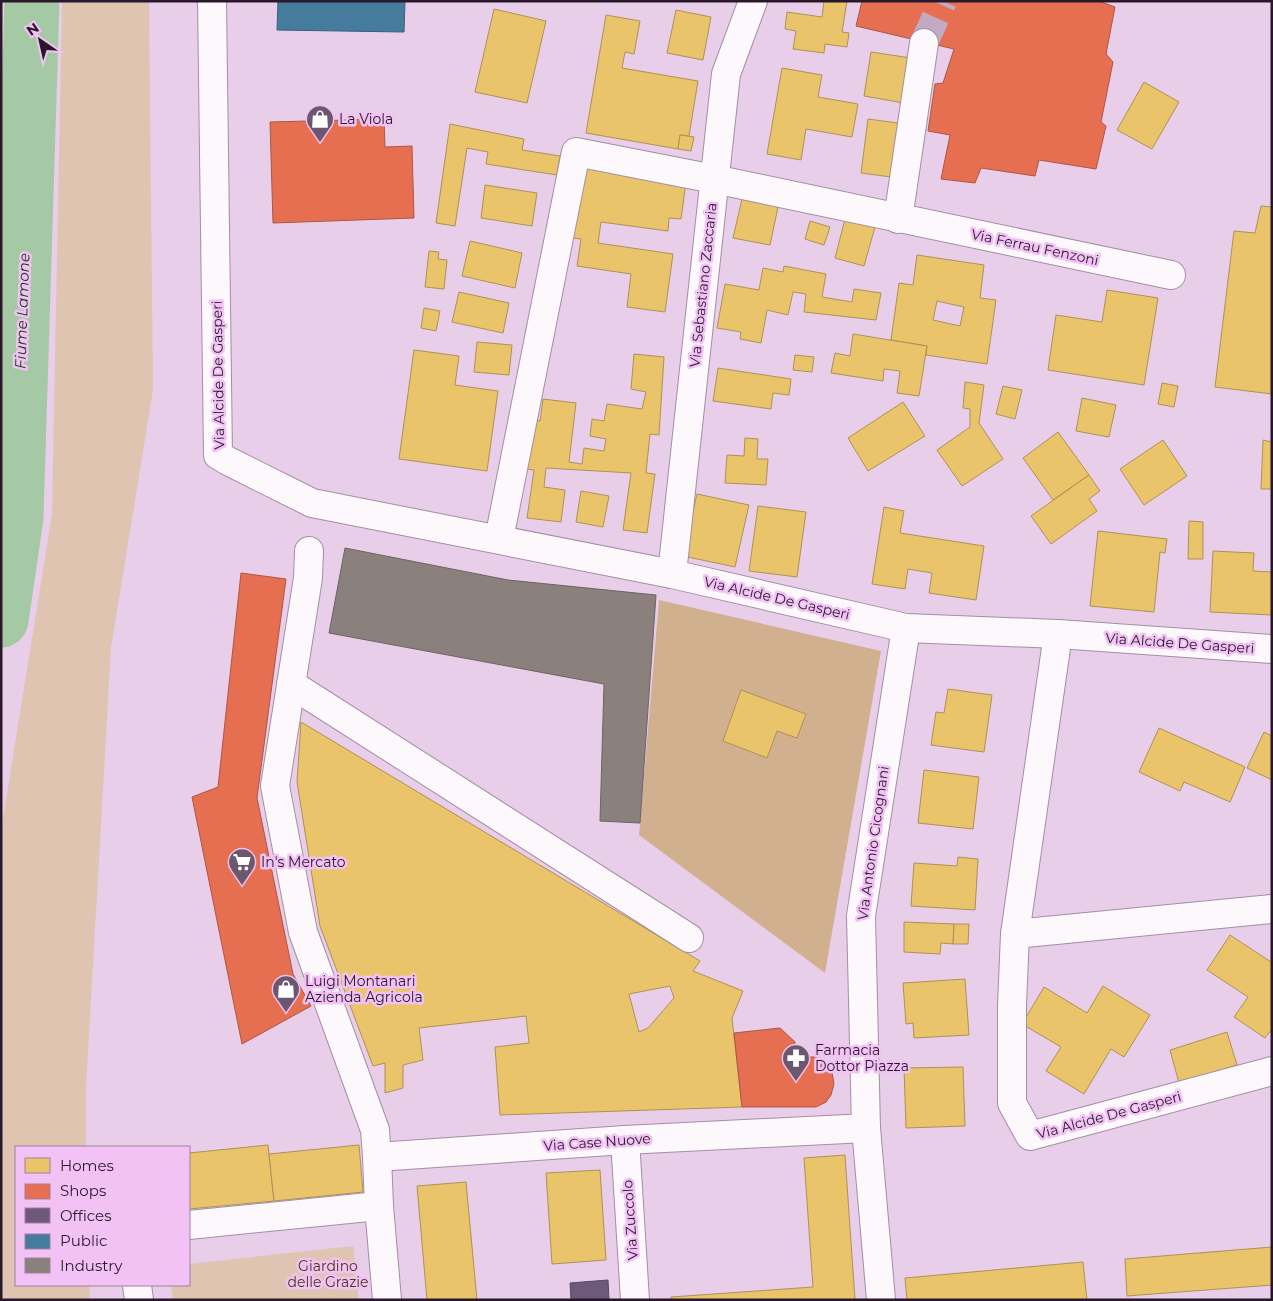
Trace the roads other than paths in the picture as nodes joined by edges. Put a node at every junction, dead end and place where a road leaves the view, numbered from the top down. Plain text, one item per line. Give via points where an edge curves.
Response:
1 (212, 1) edge
2 (753, 1) edge
3 (924, 43) tunnel mouth
4 (714, 179) junction
5 (898, 219) junction
6 (1171, 276) dead end
7 (498, 539) junction
8 (309, 551) dead end
9 (672, 574) junction
10 (906, 628) junction
11 (1058, 634) junction
12 (1272, 649) edge
13 (291, 684) junction
14 (1272, 909) edge
15 (1014, 934) junction
16 (689, 938) dead end
17 (1272, 1071) edge
18 (866, 1128) junction
19 (625, 1140) junction
20 (377, 1157) junction
21 (378, 1206) junction
22 (190, 1225) edge
23 (137, 1286) edge
24 (138, 1300) edge
25 (387, 1300) edge
26 (635, 1300) edge
27 (881, 1300) edge

1 - 7 street, Via Alcide De Gasperi via 218,455 312,503
2 - 4 street, Via Sebastiano Zaccaria via 726,74
3 - 5 street
4 - 5 street, Via Ferrau Fenzoni
4 - 7 street via 576,152
4 - 9 street, Via Sebastiano Zaccaria
5 - 6 street, Via Ferrau Fenzoni
7 - 9 street, Via Alcide De Gasperi
8 - 13 street via 308,578
9 - 10 street, Via Alcide De Gasperi
10 - 11 street, Via Alcide De Gasperi
10 - 18 street, Via Antonio Cicognani via 861,916
11 - 12 street, Via Alcide De Gasperi
11 - 15 street, Via Alcide De Gasperi
13 - 16 street
13 - 20 street via 275,786 303,932 374,1130
14 - 15 street
15 - 17 street, Via Alcide De Gasperi via 1012,1102 1030,1136
18 - 19 street, Via Case Nuove
18 - 27 street, Via Antonio Cicognani
19 - 20 street, Via Case Nuove
19 - 26 street, Via Zuccolo
20 - 21 street
21 - 22 street
21 - 25 street
23 - 24 street

